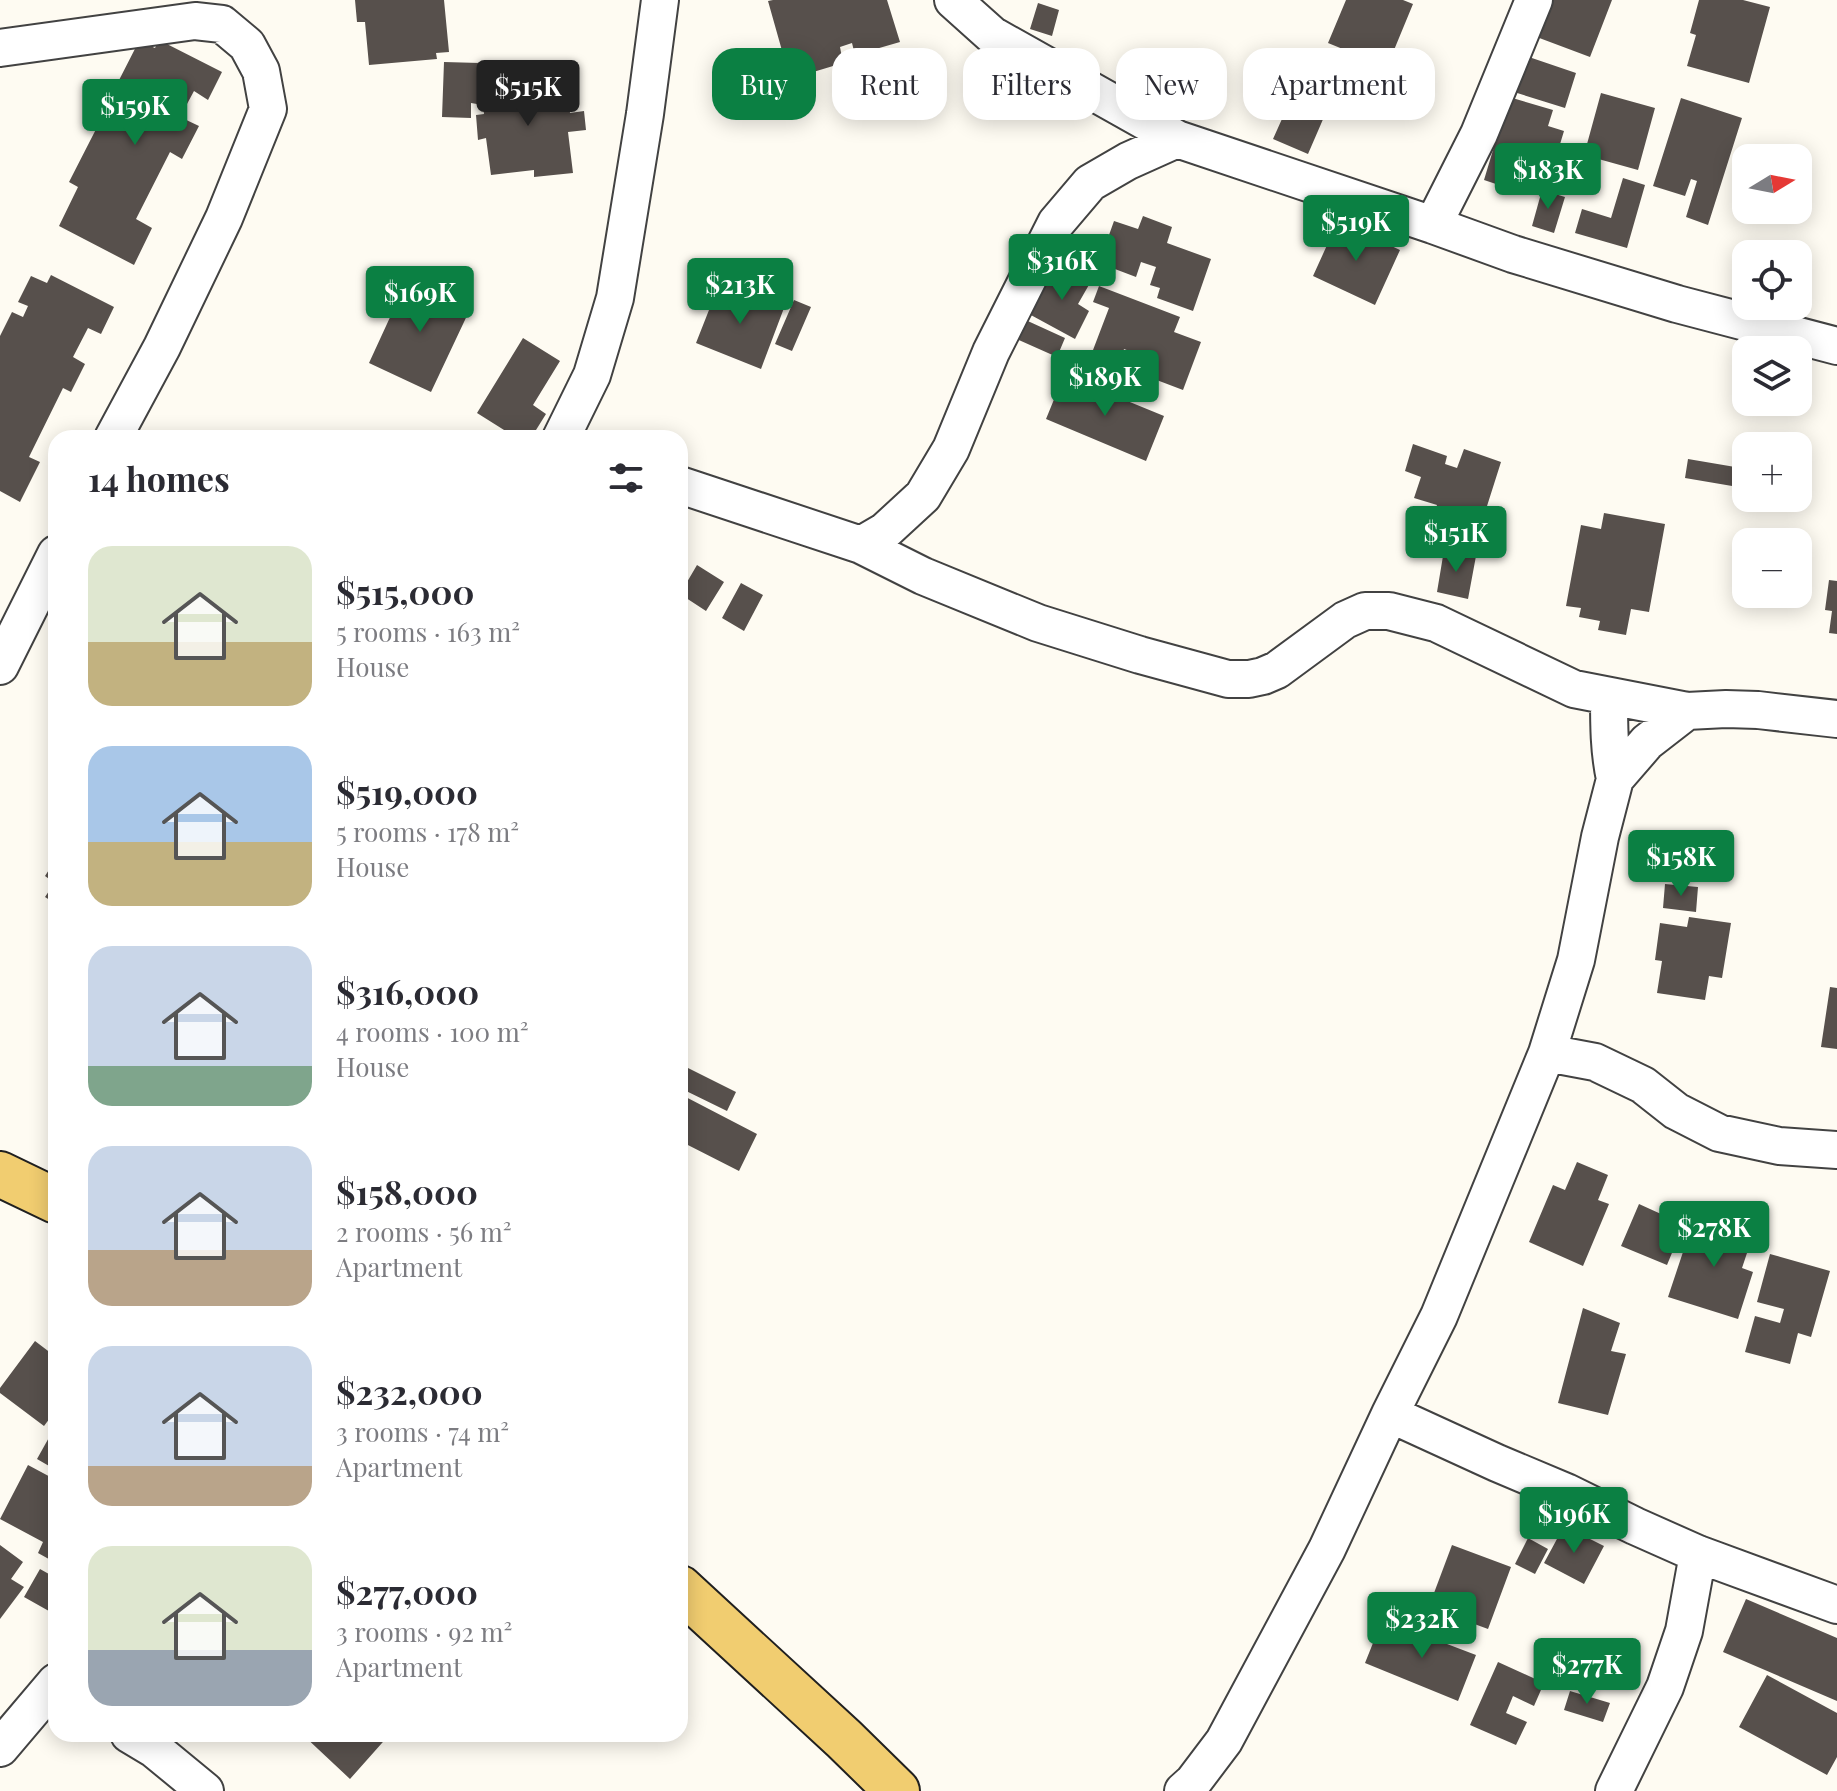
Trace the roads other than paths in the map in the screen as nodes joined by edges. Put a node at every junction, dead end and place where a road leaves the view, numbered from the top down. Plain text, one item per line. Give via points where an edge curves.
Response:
1 (660, 0) edge
2 (953, 0) edge
3 (1534, 0) edge
4 (0, 48) edge
5 (1177, 139) junction
6 (1433, 225) junction
7 (1837, 346) edge
8 (117, 430) edge
9 (565, 430) edge
10 (688, 488) edge
11 (861, 545) junction
12 (48, 570) edge
13 (0, 666) edge
14 (1609, 696) junction
15 (1687, 711) junction
16 (1837, 719) edge
17 (1615, 779) junction
18 (1547, 1053) junction
19 (1837, 1150) edge
20 (0, 1174) edge
21 (48, 1197) edge
22 (1390, 1414) junction
23 (1698, 1554) junction
24 (688, 1595) edge
25 (1837, 1605) edge
26 (48, 1695) edge
27 (142, 1742) edge
28 (0, 1748) edge
29 (205, 1791) edge
30 (897, 1791) edge
31 (1183, 1791) edge
32 (1614, 1791) edge

1 - 9 street via 615,298 592,375
2 - 5 street via 992,35
3 - 6 street via 1479,134
4 - 8 street via 195,21 222,24 247,45 261,71 268,109 230,205
5 - 6 street
5 - 11 street via 1090,183 1056,223 991,352 951,449 923,496
6 - 7 street via 1662,300
10 - 11 street
11 - 14 street via 1038,623 1228,679 1263,676 1345,620 1365,611 1389,611 1436,623 1574,689
12 - 13 street
14 - 15 street
14 - 17 street
15 - 16 street via 1758,710
15 - 17 street via 1647,742
17 - 18 street via 1576,960
18 - 19 street via 1595,1062 1719,1133 1779,1146
18 - 22 street via 1439,1316
20 - 21 main road
22 - 23 street
22 - 31 street via 1327,1549 1224,1741
23 - 25 street
23 - 32 street via 1684,1631 1665,1687
24 - 30 main road
26 - 28 street
27 - 29 street

